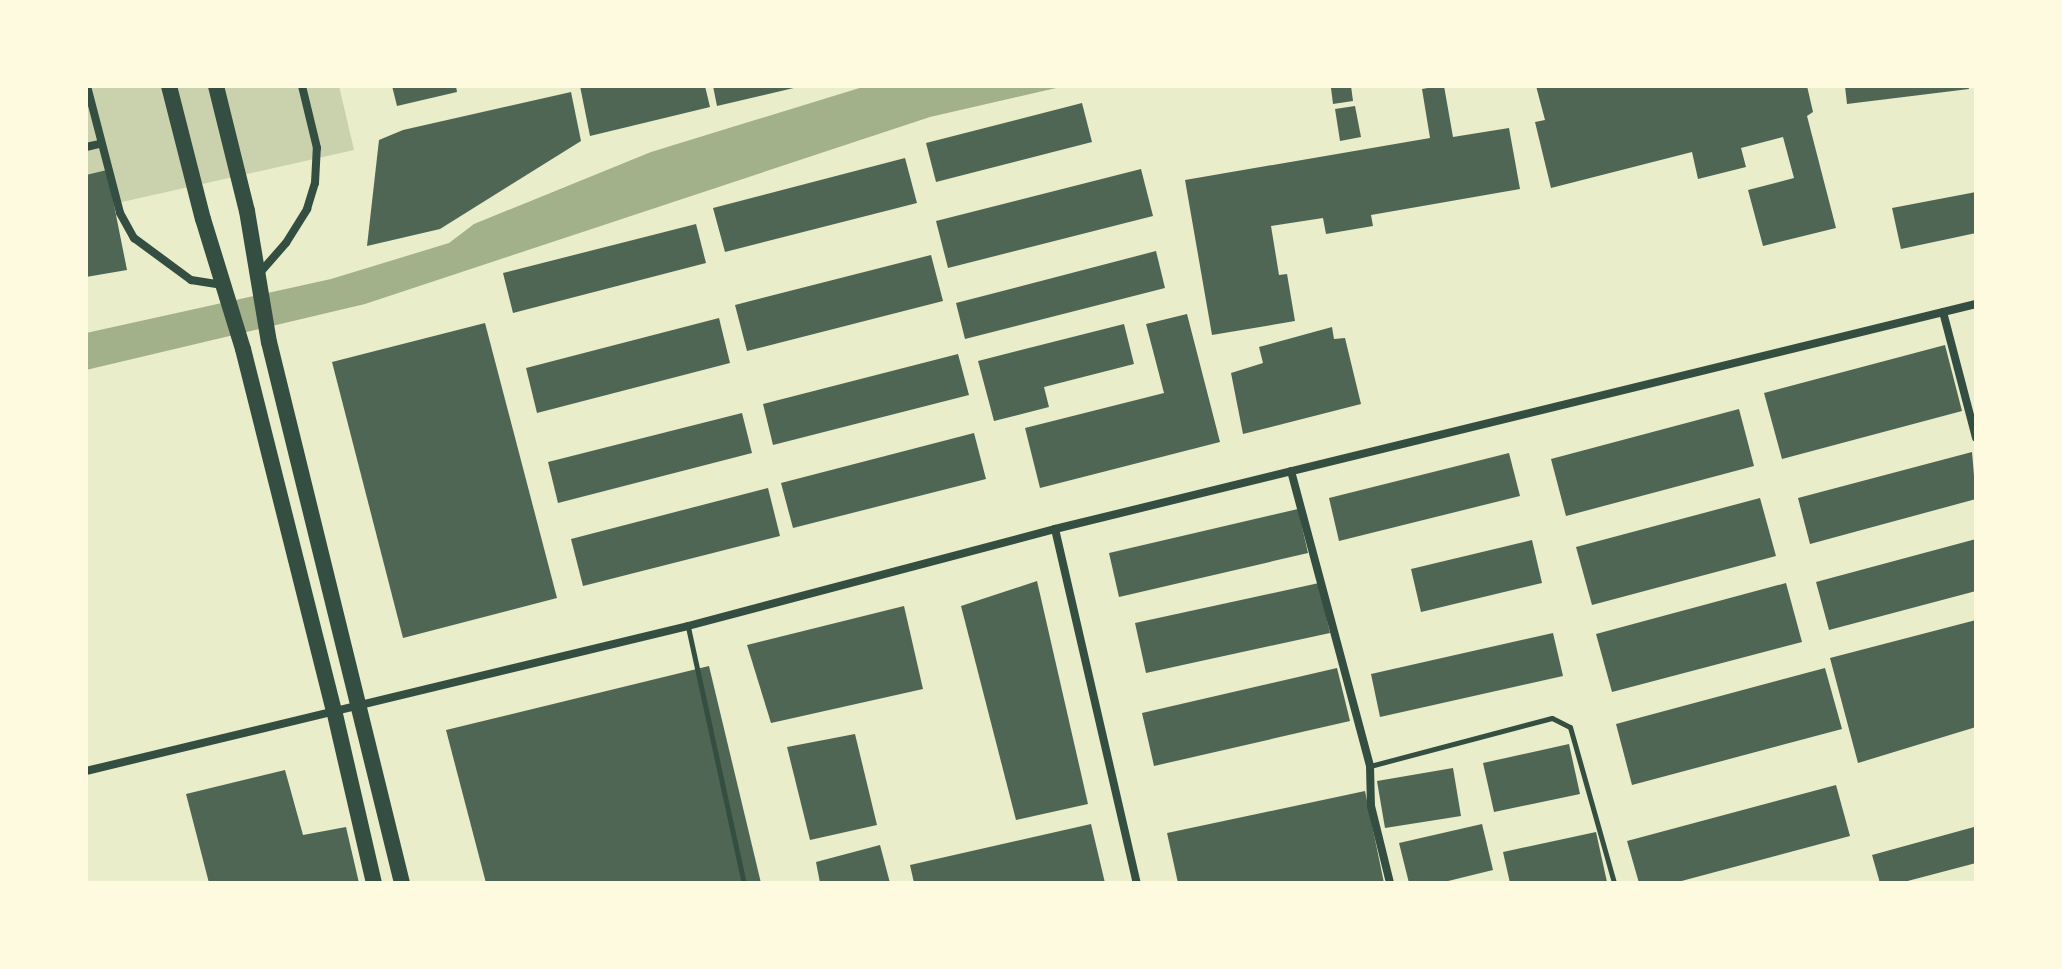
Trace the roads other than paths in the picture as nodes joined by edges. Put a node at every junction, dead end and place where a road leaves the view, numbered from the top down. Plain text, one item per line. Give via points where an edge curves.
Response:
1 (87, 86) edge
2 (169, 86) edge
3 (216, 86) edge
4 (302, 86) edge
5 (99, 144) junction
6 (86, 147) edge
7 (257, 277) junction
8 (223, 285) junction
9 (1976, 304) edge
10 (1943, 312) junction
11 (1976, 438) edge
12 (1291, 471) junction
13 (1055, 529) junction
14 (688, 626) junction
15 (360, 702) junction
16 (334, 710) junction
17 (1370, 766) junction
18 (86, 771) edge
19 (374, 883) edge
20 (402, 883) edge
21 (744, 883) edge
22 (1137, 883) edge
23 (1390, 883) edge
24 (1614, 883) edge

1 - 5 street
2 - 8 main road
3 - 7 main road via 247,211
4 - 7 street via 317,148 315,183 293,232
5 - 6 street
5 - 8 street via 120,213 134,238 191,280
7 - 15 main road
8 - 16 main road
9 - 10 street
10 - 11 street
10 - 12 street
12 - 13 street
12 - 17 street
13 - 14 street
13 - 22 street
14 - 15 street
14 - 21 lane
15 - 16 street
15 - 20 main road
16 - 18 street
16 - 19 main road
17 - 23 street via 1371,806
17 - 24 lane via 1552,718 1570,727

